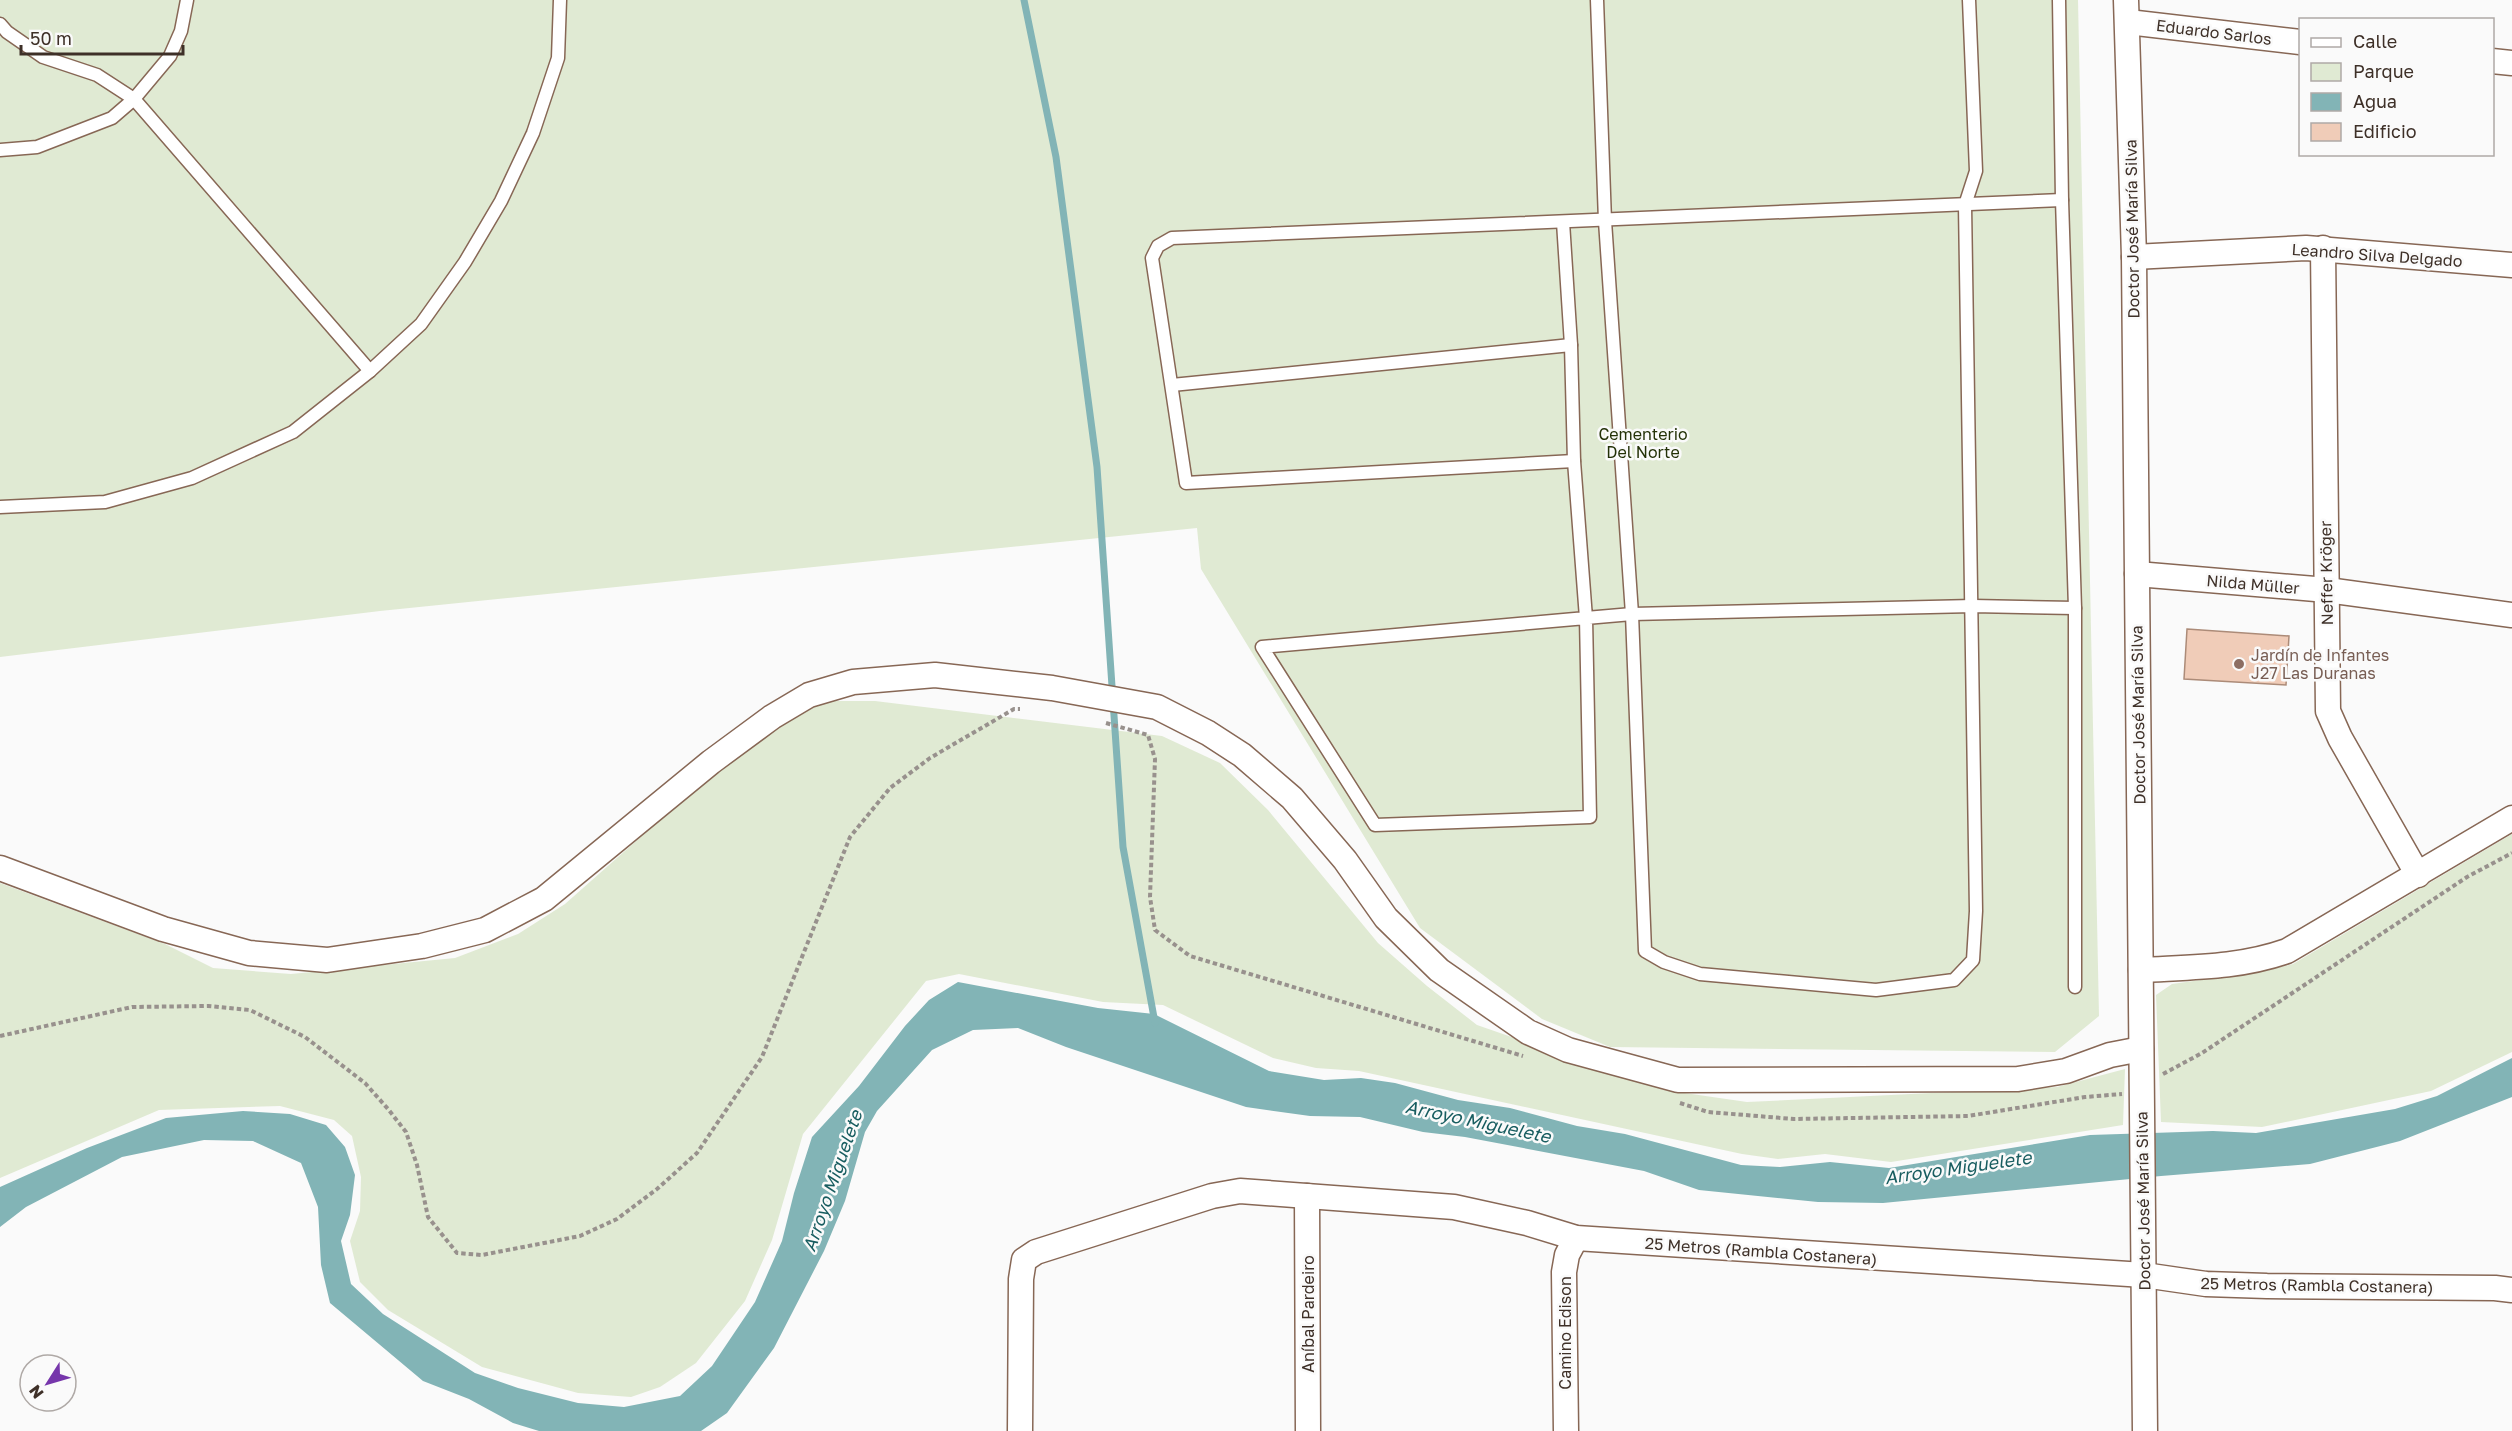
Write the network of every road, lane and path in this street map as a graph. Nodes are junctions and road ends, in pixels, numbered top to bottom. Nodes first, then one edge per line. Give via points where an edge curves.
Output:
1 (187, 0) edge
2 (560, 0) edge
3 (1597, 0) edge
4 (1970, 0) edge
5 (2059, 0) edge
6 (2127, 11) edge
7 (0, 24) edge
8 (2299, 42) edge
9 (2494, 61) edge
10 (2512, 63) edge
11 (134, 99) junction
12 (0, 150) edge
13 (2062, 200) junction
14 (1965, 206) junction
15 (1605, 221) junction
16 (1563, 222) junction
17 (2323, 248) junction
18 (2134, 257) junction
19 (2512, 265) edge
20 (1571, 345) junction
21 (370, 371) junction
22 (1172, 385) junction
23 (1574, 461) junction
24 (0, 507) edge
25 (2137, 574) junction
26 (2327, 590) junction
27 (1973, 606) junction
28 (2075, 608) junction
29 (1632, 614) junction
30 (2512, 615) edge
31 (1586, 618) junction
32 (1026, 708) dead end
33 (1104, 722) dead end
34 (2512, 818) edge
35 (2512, 853) edge
36 (0, 868) edge
37 (2418, 875) junction
38 (2141, 970) junction
39 (2075, 987) dead end
40 (0, 1036) edge
41 (2141, 1049) junction
42 (1530, 1058) dead end
43 (2142, 1086) junction
44 (1675, 1102) dead end
45 (1307, 1196) junction
46 (1576, 1238) junction
47 (2144, 1275) junction
48 (2512, 1290) edge
49 (1020, 1431) edge
50 (1308, 1431) edge
51 (1566, 1431) edge
52 (2145, 1431) edge

1 - 11 lane via 181,31 170,56
2 - 21 lane via 558,58 533,134 501,201 465,262 421,324
3 - 15 lane
4 - 14 lane via 1976,171
5 - 13 lane
6 - 8 street, Eduardo Sarlos
6 - 18 street, Doctor José María Silva
7 - 11 lane via 43,57 97,75
9 - 10 street
11 - 12 lane via 112,118 81,132 37,147
11 - 21 lane
13 - 14 lane
13 - 28 lane
14 - 15 lane
14 - 27 lane
15 - 16 lane
15 - 29 lane
16 - 20 lane
16 - 22 lane via 1172,238 1158,246 1152,258
17 - 18 street, Leandro Silva Delgado
17 - 19 street, Leandro Silva Delgado
17 - 26 street, Neffer Kröger
18 - 25 street, Doctor José María Silva
20 - 22 lane
20 - 23 lane
21 - 24 lane via 293,432 192,478 105,502
22 - 23 lane via 1186,483
23 - 31 lane
25 - 26 street, Nilda Müller
25 - 38 street, Doctor José María Silva
26 - 30 street, Nilda Müller
26 - 37 street, Neffer Kröger via 2328,711
27 - 28 lane
27 - 29 lane
27 - 29 lane via 1973,960 1954,980 1876,990 1700,974 1645,951
28 - 39 lane
29 - 31 lane
31 - 31 lane via 1297,644 1262,647 1375,825 1590,817
32 - 40 path via 1014,710 930,758 890,788 850,837 762,1057 697,1153 657,1190 617,1219 580,1236 482,1255 457,1253 428,1217 406,1132 388,1109 365,1083 305,1037 250,1010 132,1007
33 - 42 path via 1148,735 1155,759 1150,897 1155,930 1190,956
34 - 37 street
35 - 43 path via 2467,877 2202,1053
36 - 41 street via 163,929 249,953 327,960 422,946 485,930 544,899 711,762 809,695 853,682 935,675 1052,688 1157,706 1209,733 1242,755 1292,798 1386,918 1438,970 1528,1032 1568,1050 1678,1080 2018,1079 2067,1071 2110,1055
37 - 38 street via 2287,951 2259,961
38 - 41 street, Doctor José María Silva
41 - 43 street, Doctor José María Silva
43 - 44 path via 2127,1094 1968,1116 1794,1119 1708,1112
43 - 47 street, Doctor José María Silva
45 - 46 street, 25 Metros (Rambla Costanera) via 1454,1207
45 - 49 street, 25 Metros (Rambla Costanera) via 1240,1191 1212,1196 1036,1252 1024,1260
45 - 50 street, Aníbal Pardeiro
46 - 47 street, 25 Metros (Rambla Costanera)
46 - 51 street, Camino Edison via 1564,1272
47 - 48 street, 25 Metros (Rambla Costanera) via 2226,1285
47 - 52 street, Doctor José María Silva

